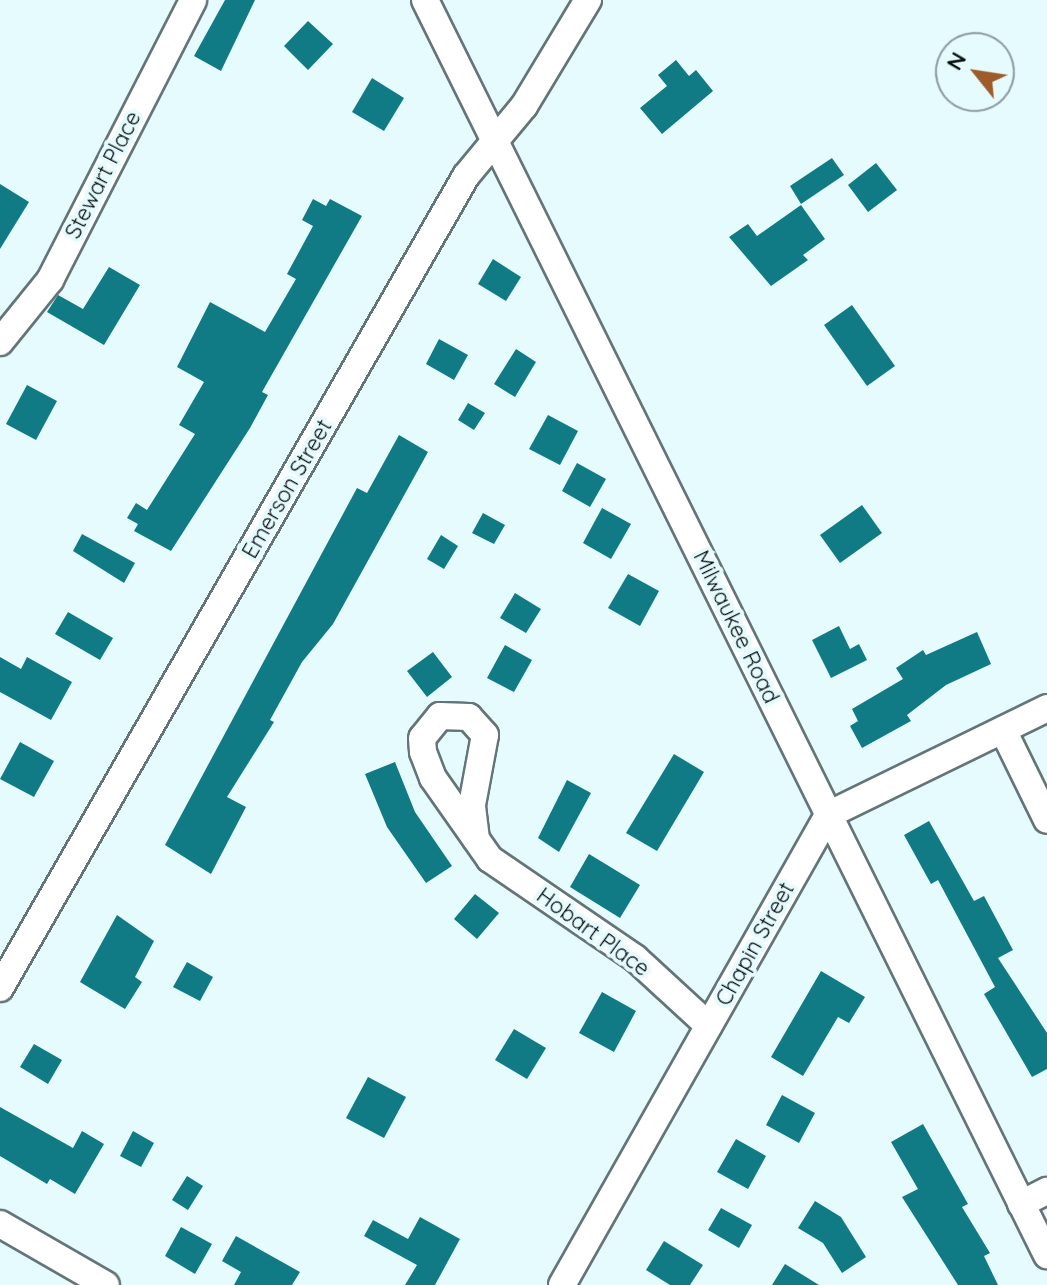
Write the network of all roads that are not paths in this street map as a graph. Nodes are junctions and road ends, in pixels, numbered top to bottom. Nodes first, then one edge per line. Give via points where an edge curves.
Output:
1 (193, 0) edge
2 (425, 0) edge
3 (588, 0) edge
4 (496, 143) junction
5 (0, 342) edge
6 (1047, 708) edge
7 (1003, 730) junction
8 (828, 815) junction
9 (1047, 820) edge
10 (476, 839) dead end
11 (0, 988) edge
12 (709, 1026) junction
13 (1047, 1191) edge
14 (1021, 1204) junction
15 (0, 1224) edge
16 (1047, 1255) edge
17 (106, 1285) edge
18 (562, 1285) edge

1 - 5 street, Stewart Place via 50,280
2 - 4 street, Milwaukee Road
3 - 4 street, Emerson Street
4 - 8 street, Milwaukee Road
4 - 11 street, Emerson Street via 466,176
6 - 7 street
7 - 8 street
7 - 9 street
8 - 12 street, Chapin Street
8 - 14 street, Milwaukee Road
10 - 12 street, Hobart Place via 490,859 635,958
12 - 18 street, Chapin Street
13 - 14 street
14 - 16 street, Milwaukee Road
15 - 17 street

